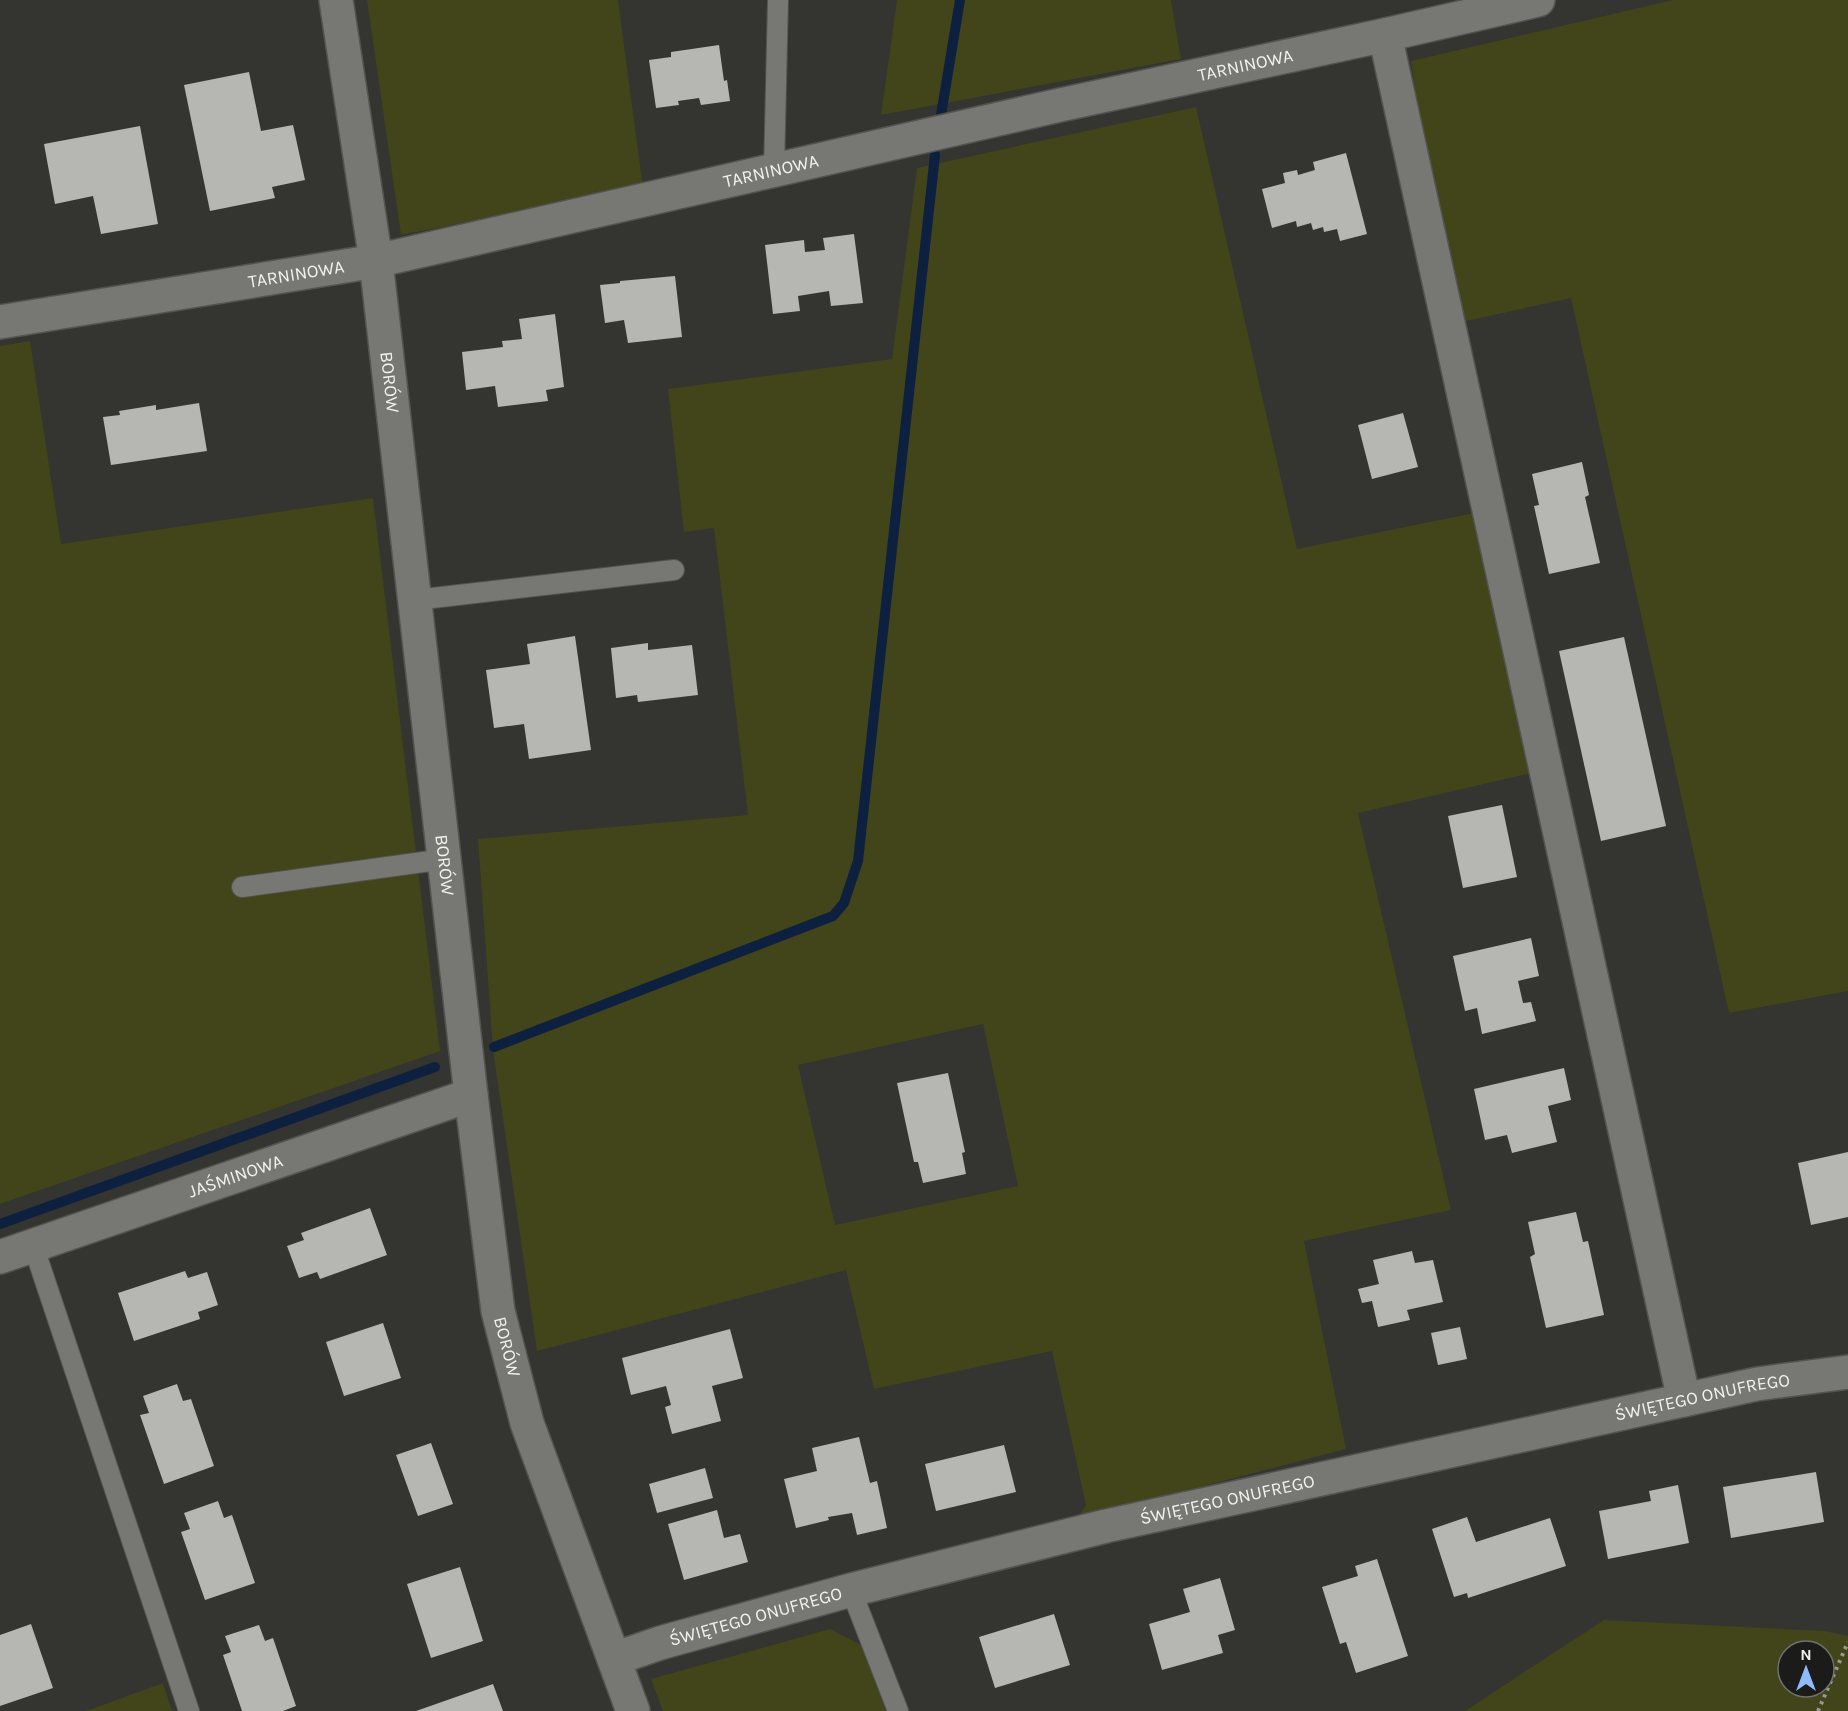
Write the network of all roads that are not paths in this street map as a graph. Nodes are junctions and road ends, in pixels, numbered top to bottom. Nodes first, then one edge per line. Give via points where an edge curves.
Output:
1 (336, 0) edge
2 (778, 0) edge
3 (1538, 0) edge
4 (1386, 35) junction
5 (774, 170) junction
6 (376, 261) junction
7 (0, 322) edge
8 (674, 570) dead end
9 (415, 600) junction
10 (445, 859) junction
11 (242, 887) dead end
12 (471, 1095) junction
13 (33, 1245) junction
14 (0, 1257) edge
15 (1848, 1372) edge
16 (1683, 1400) junction
17 (851, 1590) junction
18 (614, 1659) junction
19 (189, 1711) edge
20 (633, 1711) edge
21 (898, 1711) edge

1 - 6 street, BORÓW
2 - 5 lane
3 - 4 street, TARNINOWA
4 - 5 street, TARNINOWA
4 - 16 street
5 - 6 street, TARNINOWA
6 - 7 street, TARNINOWA
6 - 9 street, BORÓW
8 - 9 lane
9 - 10 street, BORÓW
10 - 11 lane
10 - 12 street, BORÓW
12 - 13 street, JAŚMINOWA
12 - 18 street, BORÓW via 498,1311 527,1423
13 - 14 street, JAŚMINOWA
13 - 19 lane
15 - 16 street, ŚWIĘTEGO ONUFREGO via 1757,1384
16 - 17 street, ŚWIĘTEGO ONUFREGO via 1106,1526
17 - 18 street, ŚWIĘTEGO ONUFREGO
17 - 21 lane
18 - 20 street, BORÓW

